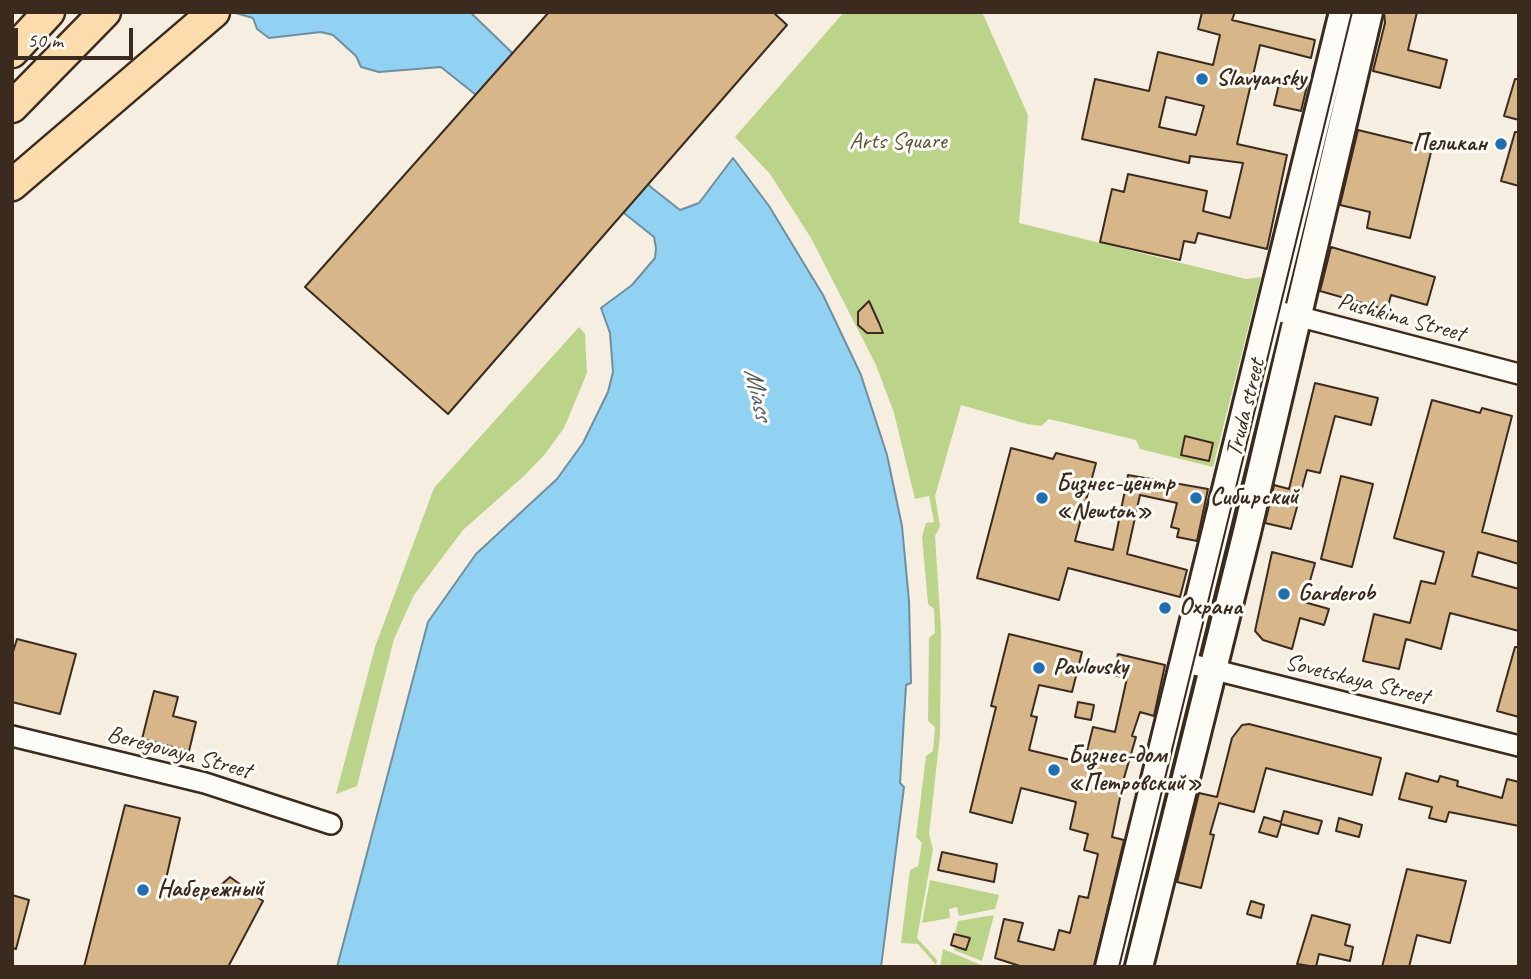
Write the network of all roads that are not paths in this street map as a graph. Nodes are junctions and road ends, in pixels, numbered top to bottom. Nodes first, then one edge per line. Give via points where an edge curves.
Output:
1 (49, 12) edge
2 (105, 12) edge
3 (214, 12) edge
4 (1343, 12) edge
5 (1369, 12) edge
6 (12, 52) edge
7 (12, 107) edge
8 (12, 185) edge
9 (1270, 309) junction
10 (1297, 316) junction
11 (1519, 374) edge
12 (1183, 662) junction
13 (1210, 670) junction
14 (12, 736) edge
15 (1519, 746) edge
16 (331, 824) dead end
17 (1109, 967) edge
18 (1139, 967) edge

1 - 6 main road
2 - 7 main road
3 - 8 main road
4 - 9 main road, Truda street
5 - 10 main road, Truda street
9 - 10 street, Pushkina Street
9 - 12 main road, Truda street
10 - 11 street, Pushkina Street
10 - 13 main road, Truda street
12 - 13 street, Sovetskaya Street
12 - 17 main road, Truda street
13 - 15 street, Sovetskaya Street
13 - 18 main road, Truda street
14 - 16 street, Beregovaya Street via 205,783

